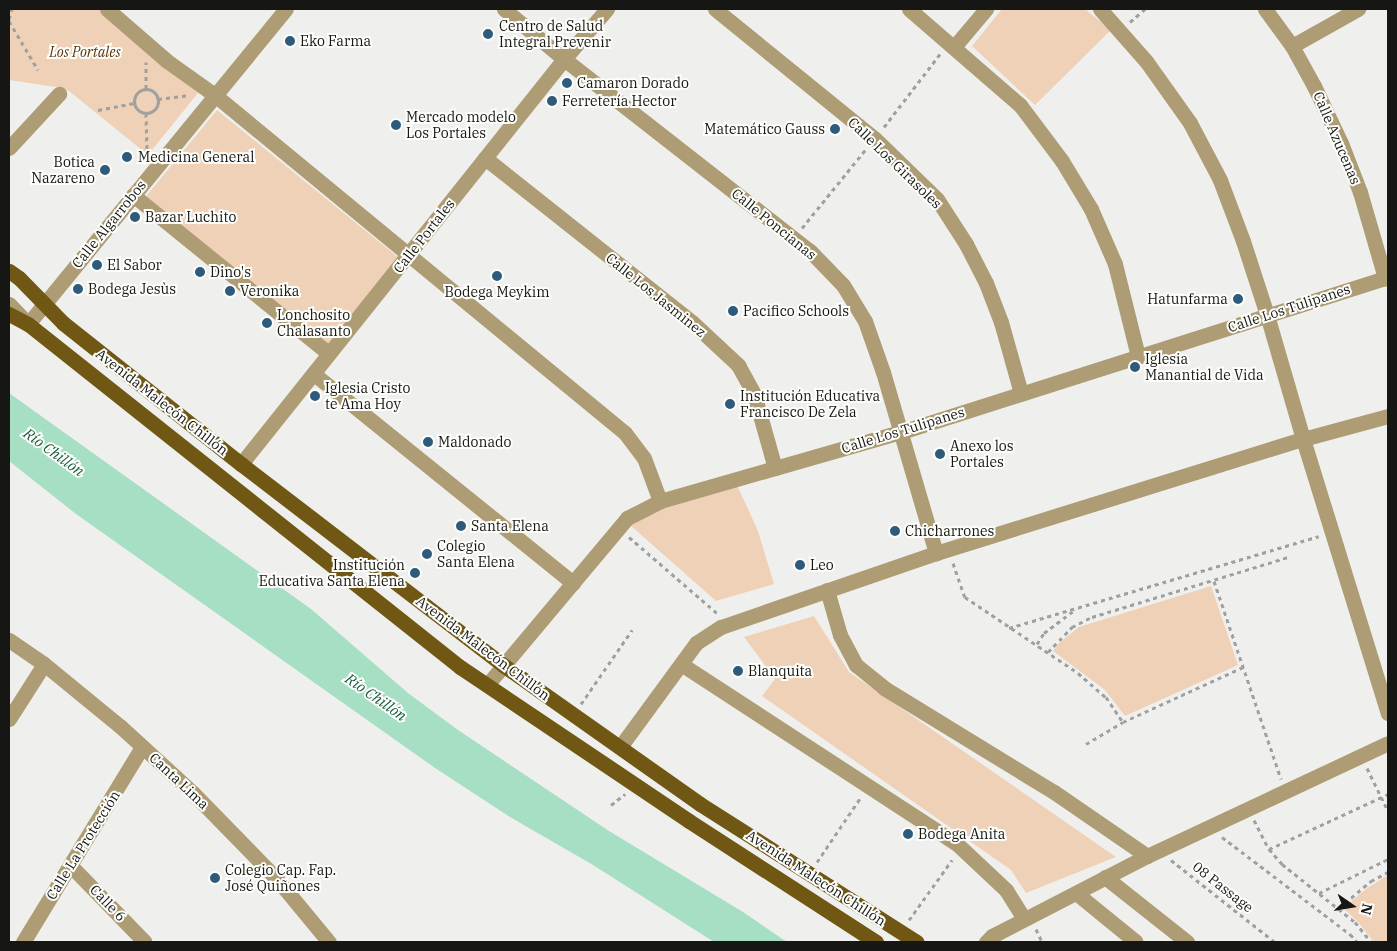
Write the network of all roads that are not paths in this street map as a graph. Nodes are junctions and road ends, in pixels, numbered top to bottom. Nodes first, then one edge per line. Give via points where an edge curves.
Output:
1 (108, 9) edge
2 (286, 9) edge
3 (504, 9) edge
4 (607, 9) edge
5 (715, 9) edge
6 (909, 9) edge
7 (986, 9) edge
8 (1100, 9) edge
9 (1265, 9) edge
10 (1358, 9) edge
11 (952, 44) junction
12 (1292, 46) junction
13 (564, 59) junction
14 (59, 94) dead end
15 (216, 96) junction
16 (9, 148) edge
17 (485, 158) junction
18 (133, 195) junction
19 (409, 255) junction
20 (9, 261) edge
21 (14, 274) edge
22 (1387, 278) edge
23 (9, 304) edge
24 (44, 305) junction
25 (9, 314) edge
26 (1267, 315) junction
27 (28, 324) junction
28 (329, 354) junction
29 (1138, 356) junction
30 (314, 374) junction
31 (1021, 393) junction
32 (1388, 416) edge
33 (901, 432) junction
34 (1303, 440) junction
35 (241, 464) junction
36 (775, 468) junction
37 (660, 501) junction
38 (943, 550) junction
39 (573, 583) junction
40 (827, 590) junction
41 (9, 640) edge
42 (44, 664) junction
43 (681, 664) junction
44 (503, 665) junction
45 (487, 685) junction
46 (1388, 714) edge
47 (9, 719) edge
48 (1388, 743) edge
49 (142, 747) junction
50 (620, 747) junction
51 (1153, 853) junction
52 (70, 865) junction
53 (1105, 877) junction
54 (1076, 893) junction
55 (1024, 919) junction
56 (23, 942) edge
57 (145, 942) edge
58 (330, 942) edge
59 (876, 942) edge
60 (917, 942) edge
61 (986, 942) edge
62 (1136, 942) edge
63 (1187, 942) edge

1 - 15 street via 167,61
2 - 15 street, Calle Algarrobos
3 - 13 street, Calle Poncianas
4 - 13 street, Calle Portales
5 - 31 street, Calle Los Girasoles via 874,139 937,199 986,283
6 - 11 street
7 - 11 street
8 - 26 street via 1146,61 1190,123 1220,180
9 - 12 street, Calle Azucenas
10 - 12 street
11 - 29 street via 1020,105 1062,161 1091,209 1115,264
12 - 22 street, Calle Azucenas via 1314,86 1360,192
13 - 17 street, Calle Portales
13 - 33 street, Calle Poncianas via 794,238 843,285 865,321
14 - 16 street
15 - 18 street, Calle Algarrobos
15 - 19 street
17 - 19 street, Calle Portales
17 - 36 street, Calle Los Jasminez via 693,323 738,365 754,394
18 - 24 street, Calle Algarrobos
18 - 28 street
19 - 28 street, Calle Portales
19 - 37 street via 625,432 644,458
20 - 21 street, Avenida Malecón Chillón
21 - 24 main road, Avenida Malecón Chillón
22 - 26 street, Calle Los Tulipanes
23 - 27 street, Avenida Malecón Chillón
24 - 27 street, Calle Algarrobos
24 - 35 main road, Avenida Malecón Chillón
25 - 27 main road
26 - 29 street, Calle Los Tulipanes
26 - 34 street
27 - 45 main road, Avenida Malecón Chillón via 460,667
28 - 30 street, Calle Portales
29 - 31 street, Calle Los Tulipanes
30 - 35 street, Calle Portales
30 - 39 street
31 - 33 street, Calle Los Tulipanes
32 - 34 street
33 - 36 street, Calle Los Tulipanes
33 - 38 street, Calle Poncianas
34 - 38 street
34 - 46 street
35 - 44 main road, Avenida Malecón Chillón
36 - 37 street, Calle Los Tulipanes
37 - 39 street, Calle Los Tulipanes via 627,518
38 - 40 street
39 - 44 street, Calle Los Tulipanes
40 - 43 street via 721,627 696,644
40 - 51 street via 840,635 856,666 884,688
41 - 42 street, Canta Lima
42 - 47 street
42 - 49 street, Canta Lima
43 - 50 street
43 - 55 street via 962,848 1006,890
44 - 45 street, Calle Los Tulipanes
44 - 50 main road, Avenida Malecón Chillón
45 - 59 main road, Avenida Malecón Chillón
48 - 51 street
49 - 52 street, Calle La Protección
49 - 58 street, Canta Lima via 276,878
50 - 60 main road, Avenida Malecón Chillón via 700,804
51 - 53 street
52 - 56 street, Calle La Protección
52 - 57 street, Calle 6
53 - 54 street
53 - 63 street
54 - 55 street
54 - 62 street
55 - 61 street

